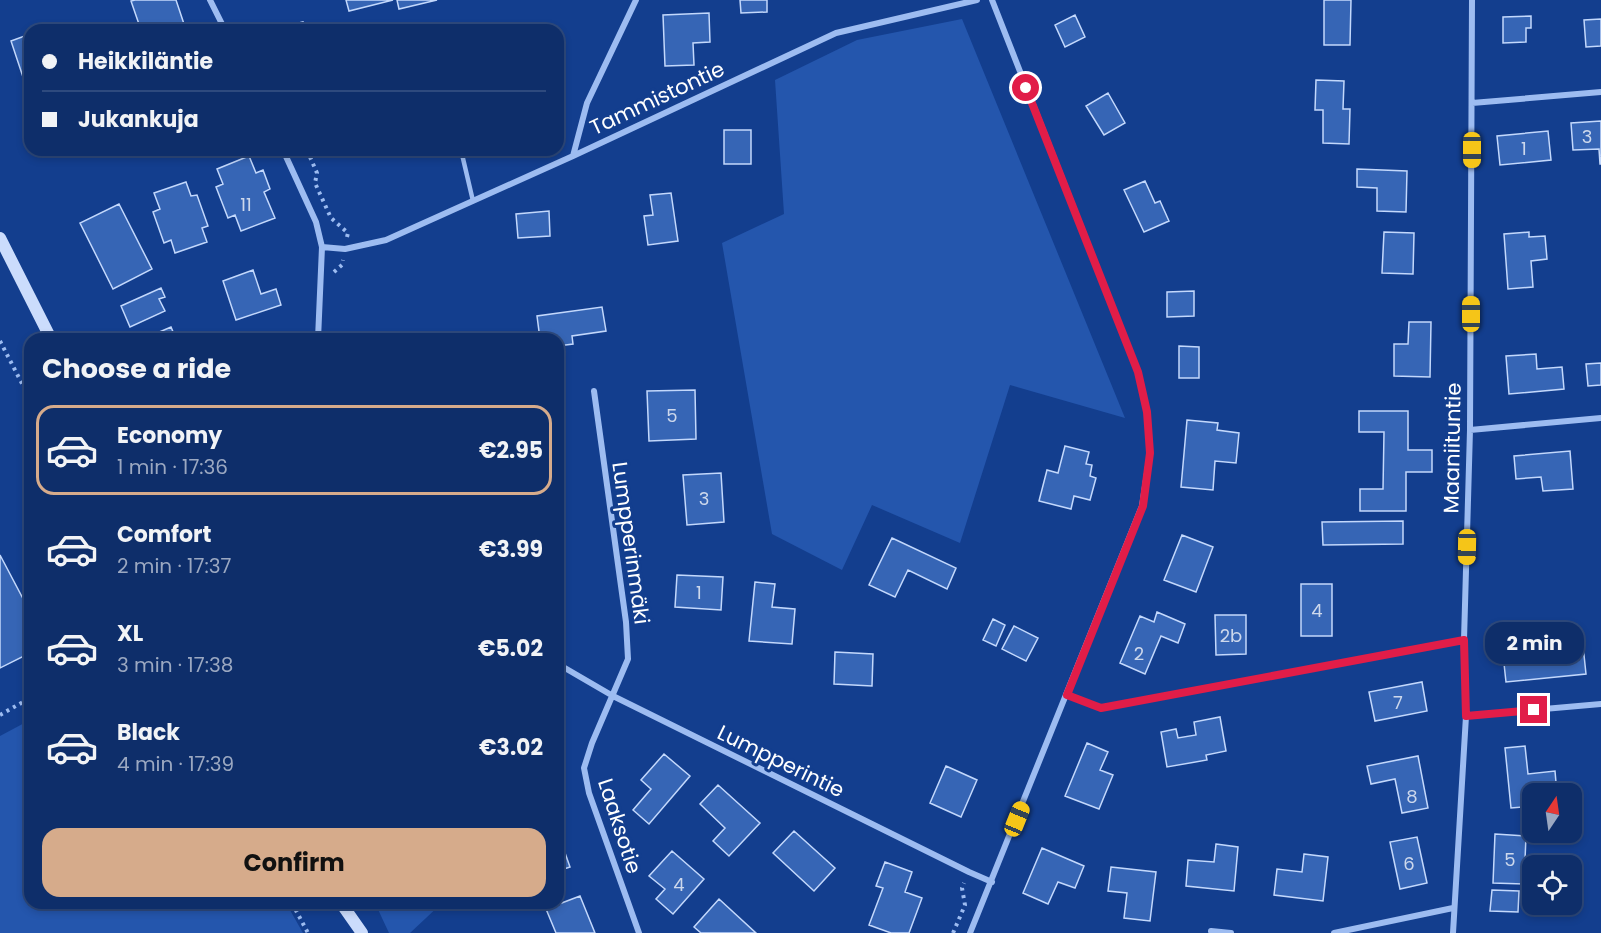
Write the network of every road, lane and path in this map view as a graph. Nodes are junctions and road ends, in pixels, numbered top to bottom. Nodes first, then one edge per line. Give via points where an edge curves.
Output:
1 (210, 0) edge
2 (636, 0) edge
3 (977, 0) edge
4 (992, 0) edge
5 (1472, 0) edge
6 (222, 24) edge
7 (1601, 92) edge
8 (1472, 103) junction
9 (286, 156) edge
10 (462, 156) edge
11 (573, 156) junction
12 (473, 201) junction
13 (0, 238) edge
14 (322, 247) junction
15 (48, 333) edge
16 (318, 333) edge
17 (0, 341) edge
18 (24, 387) edge
19 (594, 391) dead end
20 (1601, 418) edge
21 (1470, 430) junction
22 (1464, 640) junction
23 (564, 667) edge
24 (1067, 695) junction
25 (613, 696) junction
26 (24, 701) edge
27 (1601, 704) edge
28 (0, 715) edge
29 (1466, 716) junction
30 (969, 872) junction
31 (992, 882) junction
32 (1453, 908) junction
33 (295, 909) edge
34 (344, 909) edge
35 (345, 909) edge
36 (1211, 931) dead end
37 (308, 933) edge
38 (356, 933) edge
39 (362, 933) edge
40 (639, 933) edge
41 (953, 933) edge
42 (970, 933) edge
43 (1231, 933) edge
44 (1334, 933) edge
45 (1453, 933) edge

1 - 6 street
2 - 11 street via 587,103
3 - 11 street, Tammistontie via 836,33
4 - 24 street via 1138,372 1147,412 1150,453 1143,506
5 - 8 street, Maaniituntie
7 - 8 street
8 - 21 street, Maaniituntie
9 - 14 street via 316,222
10 - 12 lane
11 - 12 street, Tammistontie
12 - 14 street, Tammistontie via 386,240 345,249
13 - 15 main road
14 - 16 street
17 - 18 path
19 - 25 street, Lumpperinmäki via 627,631 628,660
20 - 21 street
21 - 22 street, Maaniituntie
22 - 24 street via 1101,708
22 - 29 street, Maaniituntie
23 - 25 street, Lumpperintie
24 - 31 street
25 - 30 street, Lumpperintie
25 - 40 street, Laaksotie via 584,768 589,793
26 - 28 path
27 - 29 street
29 - 32 street, Maaniituntie
30 - 31 street, Lumpperintie
30 - 41 path via 962,888 965,905
31 - 42 street
32 - 44 street
32 - 45 street, Maaniituntie
33 - 37 path
34 - 38 main road
35 - 39 main road
36 - 43 street

